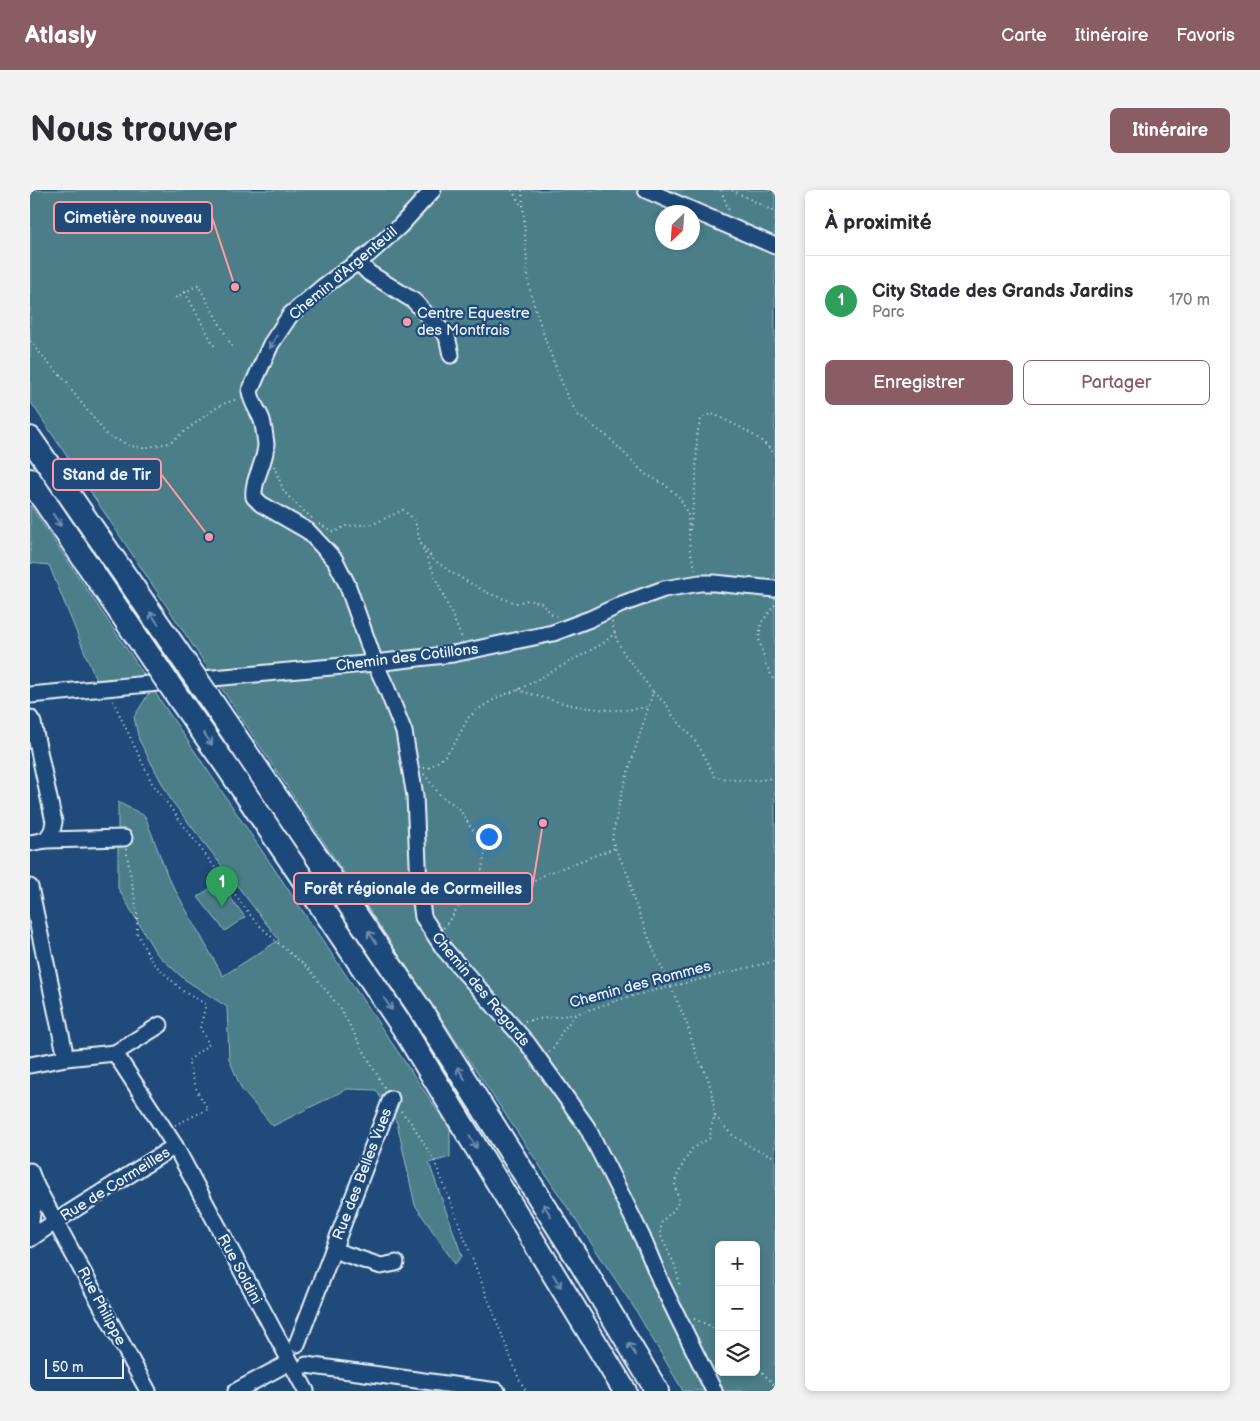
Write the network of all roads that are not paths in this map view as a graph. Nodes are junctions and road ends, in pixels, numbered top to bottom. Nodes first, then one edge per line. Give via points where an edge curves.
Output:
1 (432, 190) edge
2 (646, 190) edge
3 (775, 246) edge
4 (358, 262) junction
5 (451, 355) dead end
6 (250, 394) joint
7 (30, 438) edge
8 (30, 480) edge
9 (775, 589) edge
10 (375, 663) junction
11 (30, 695) edge
12 (30, 718) edge
13 (124, 838) road end
14 (46, 840) junction
15 (30, 843) edge
16 (30, 886) edge
17 (160, 1025) dead end
18 (114, 1053) junction
19 (66, 1058) junction
20 (30, 1065) edge
21 (391, 1099) road end
22 (175, 1146) junction
23 (30, 1171) edge
24 (36, 1186) junction
25 (56, 1222) junction
26 (30, 1228) edge
27 (30, 1239) edge
28 (333, 1250) junction
29 (396, 1263) dead end
30 (297, 1344) junction
31 (281, 1346) junction
32 (298, 1367) junction
33 (148, 1391) edge
34 (236, 1391) edge
35 (306, 1391) edge
36 (497, 1391) edge
37 (625, 1391) edge
38 (657, 1391) edge
39 (714, 1391) edge

1 - 4 street, Chemin d'Argenteuil via 400,226
2 - 3 street
4 - 5 street via 369,274 414,301 447,336
4 -> 6 street, Chemin d'Argenteuil via 291,314 271,344
6 - 10 street, Chemin des Regards via 262,419 266,446 254,497 308,532 335,560
38 -> 7 highway, bridge via 422,1012
8 -> 37 highway, bridge via 402,1026
9 - 10 street, Chemin des Cotillons via 714,583 664,589 553,633 460,652
10 - 11 street, Chemin des Cotillons
10 - 39 street, Chemin des Regards via 404,732 415,796 423,918 444,949 528,1044 587,1127
12 - 14 street via 54,822
13 - 14 street
14 - 15 street
16 - 19 street
17 - 18 street
18 - 19 street
18 - 22 street, Rue Soldini
19 - 20 street
21 - 28 street, Rue des Belles Vues
22 - 25 street, Rue de Cormeilles
22 - 31 street, Rue Soldini
23 - 24 street, Rue Philippe
24 - 25 street, Rue Philippe
24 - 26 street
25 - 27 street, Rue de Cormeilles
25 - 33 street, Rue Philippe
28 - 29 street, Rue des Belles Vues via 381,1266
28 - 30 street, Rue des Belles Vues
30 - 31 street
30 - 32 street via 307,1356
31 - 32 street, Rue Soldini
32 - 34 street
32 - 35 street, Rue Soldini
32 - 36 street

